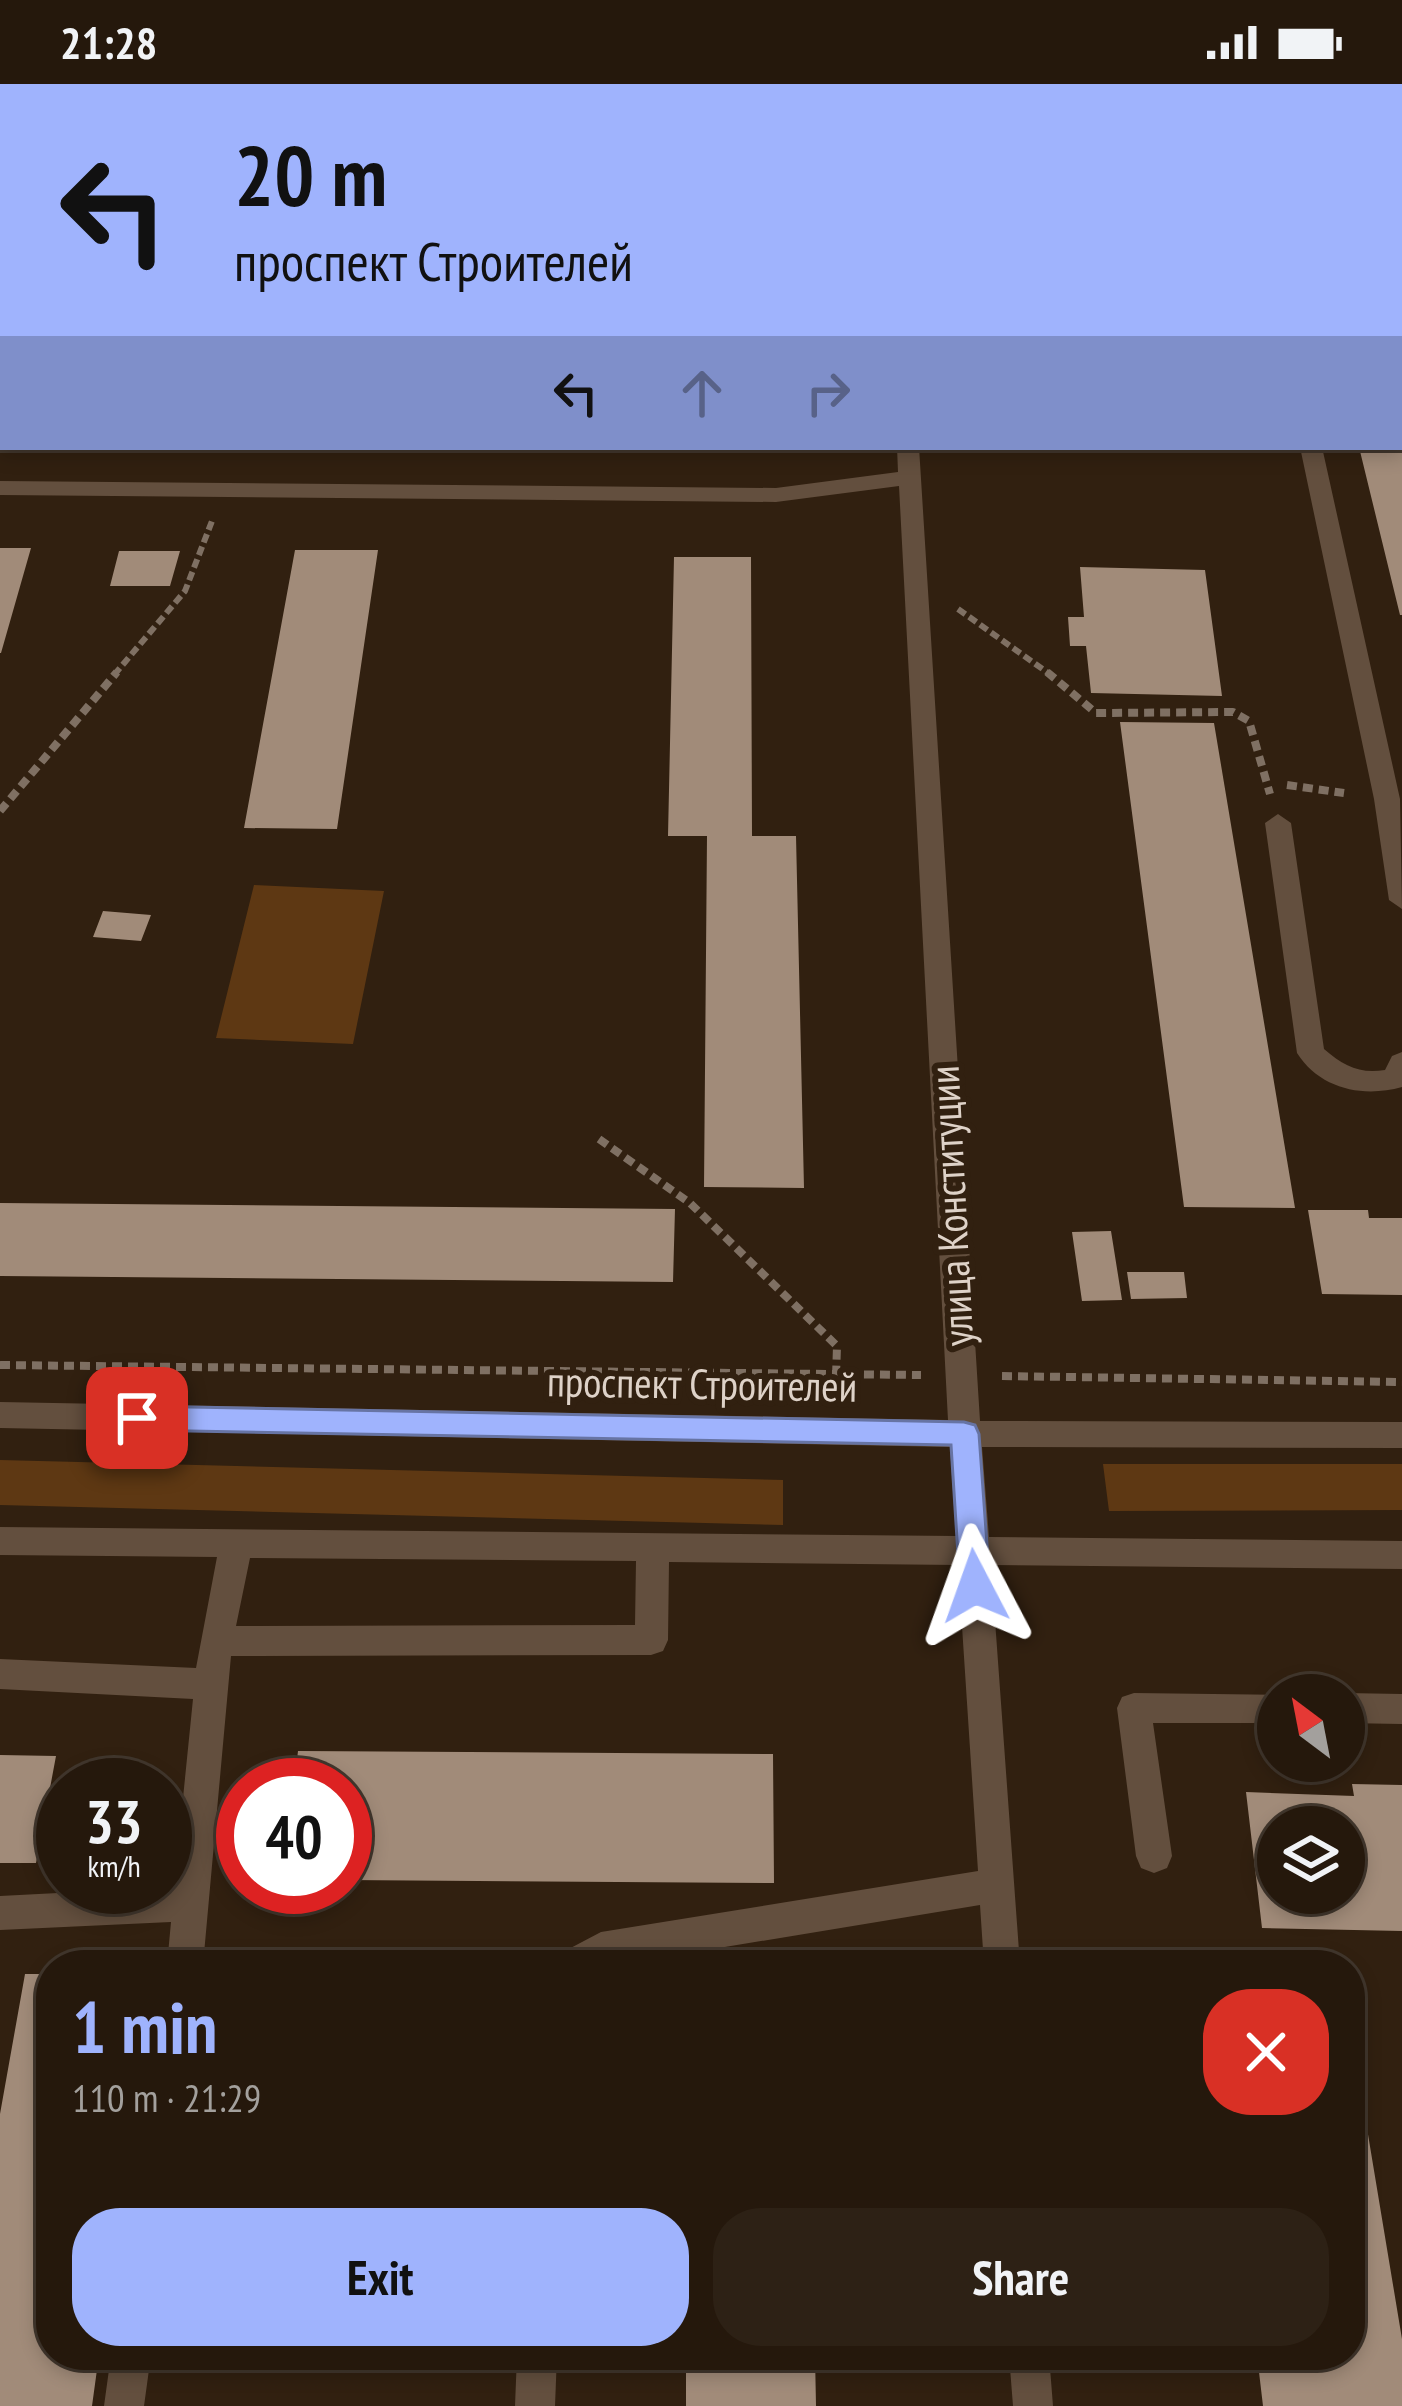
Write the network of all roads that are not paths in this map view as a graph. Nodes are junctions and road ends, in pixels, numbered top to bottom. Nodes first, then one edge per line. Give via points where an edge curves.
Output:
1 (908, 450) edge
2 (1312, 450) edge
3 (908, 478) junction
4 (0, 488) edge
5 (1394, 799) edge
6 (1277, 823) road end
7 (1402, 900) edge
8 (1402, 1063) edge
9 (0, 1415) edge
10 (964, 1434) junction
11 (1402, 1435) edge
12 (0, 1540) edge
13 (236, 1544) junction
14 (653, 1550) junction
15 (973, 1554) junction
16 (1402, 1556) edge
17 (216, 1641) junction
18 (0, 1674) edge
19 (209, 1684) junction
20 (1257, 1708) edge
21 (1365, 1708) edge
22 (1402, 1709) edge
23 (192, 1854) edge
24 (1154, 1856) dead end
25 (997, 1885) junction
26 (36, 1910) edge
27 (0, 1912) edge
28 (187, 1914) edge
29 (185, 1950) edge
30 (601, 1950) edge
31 (1001, 1950) edge
32 (129, 2370) edge
33 (536, 2370) edge
34 (1030, 2370) edge
35 (124, 2406) edge
36 (535, 2406) edge
37 (1033, 2406) edge

1 - 3 street, улица Конституции
2 - 5 street
3 - 4 street via 776,495
3 - 10 street, улица Конституции
5 - 7 street
6 - 8 street via 1311,1053 1337,1078 1373,1086 1397,1078
9 - 10 street, проспект Строителей
10 - 11 street, проспект Строителей
10 - 15 street, улица Конституции
12 - 13 street
13 - 14 street
13 - 17 street
14 - 15 street
14 - 17 street via 651,1640
15 - 16 street
15 - 25 street, улица Конституции
17 - 19 street
18 - 19 street
19 - 23 street
20 - 24 street via 1133,1708
21 - 22 street
25 - 30 street
25 - 31 street, улица Конституции
26 - 27 street
28 - 29 street
32 - 35 street
33 - 36 street
34 - 37 street

